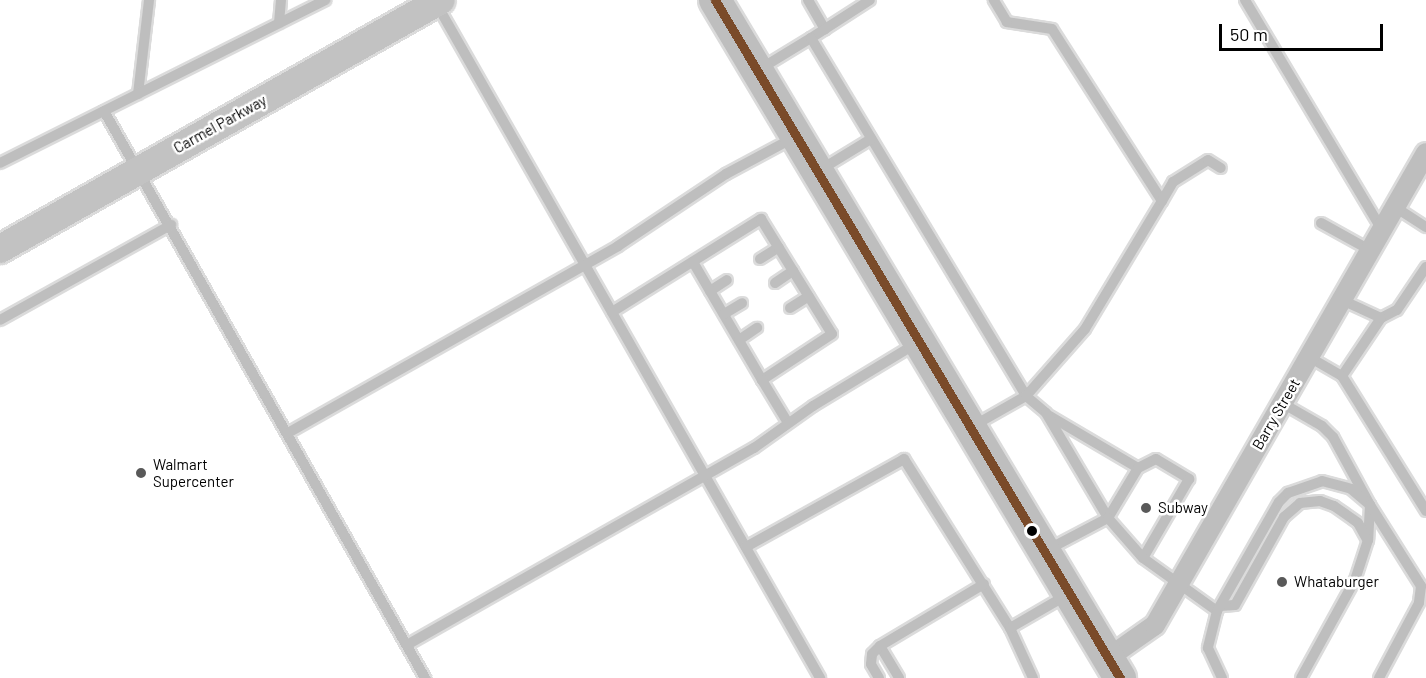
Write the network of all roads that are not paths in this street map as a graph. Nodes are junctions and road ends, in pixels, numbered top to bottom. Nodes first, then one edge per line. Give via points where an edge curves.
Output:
1 (149, 0) edge
2 (281, 0) edge
3 (326, 0) edge
4 (715, 0) edge
5 (808, 0) edge
6 (994, 0) edge
7 (1245, 0) edge
8 (437, 1) edge
9 (866, 1) edge
10 (279, 23) junction
11 (825, 29) junction
12 (811, 38) junction
13 (757, 70) junction
14 (138, 94) junction
15 (104, 111) junction
16 (797, 136) junction
17 (871, 139) junction
18 (1426, 153) edge
19 (0, 163) edge
20 (1221, 168) dead end
21 (140, 170) junction
22 (818, 172) junction
23 (1162, 201) junction
24 (1395, 207) junction
25 (1321, 223) dead end
26 (171, 225) junction
27 (1426, 227) edge
28 (1382, 230) junction
29 (778, 248) junction
30 (0, 249) edge
31 (1370, 250) junction
32 (760, 260) dead end
33 (693, 262) junction
34 (585, 265) junction
35 (1426, 267) edge
36 (793, 271) junction
37 (727, 280) dead end
38 (775, 283) dead end
39 (710, 291) junction
40 (809, 296) junction
41 (1342, 300) junction
42 (742, 303) dead end
43 (790, 308) dead end
44 (612, 312) junction
45 (724, 315) junction
46 (1382, 318) junction
47 (0, 320) edge
48 (757, 328) dead end
49 (739, 340) junction
50 (919, 342) junction
51 (1309, 357) junction
52 (1342, 376) junction
53 (762, 380) junction
54 (1026, 396) junction
55 (1282, 403) junction
56 (1046, 413) junction
57 (788, 423) junction
58 (971, 427) junction
59 (288, 433) junction
60 (1138, 468) junction
61 (705, 476) junction
62 (1370, 505) junction
63 (1426, 511) edge
64 (1108, 518) junction
65 (1368, 540) junction
66 (746, 547) junction
67 (1044, 551) junction
68 (1143, 558) junction
69 (984, 584) junction
70 (1178, 584) junction
71 (1069, 593) junction
72 (1219, 609) junction
73 (1010, 628) junction
74 (407, 645) junction
75 (880, 646) junction
76 (1114, 668) edge
77 (1032, 677) edge
78 (425, 678) edge
79 (820, 678) edge
80 (879, 678) edge
81 (899, 678) edge
82 (1222, 678) edge
83 (1301, 678) edge
84 (1379, 678) edge

1 - 14 lane
2 - 10 lane
3 - 10 lane
4 - 13 main road
5 - 11 lane
6 - 23 lane via 1007,22 1052,29
7 - 28 lane
8 - 21 street, Carmel Parkway
8 - 34 lane
9 - 11 lane
10 - 14 lane
11 - 12 lane
12 - 13 lane
12 - 17 lane
13 - 16 main road
14 - 15 lane
15 - 19 lane
15 - 21 lane
16 - 22 main road
16 - 34 lane via 726,174
17 - 22 lane
17 - 54 lane
18 - 24 street, Barry Street
20 - 23 lane via 1208,160 1173,182
21 - 26 lane
21 - 30 street, Carmel Parkway
22 - 50 main road
23 - 54 lane via 1085,329
24 - 27 lane
24 - 28 street, Barry Street
25 - 31 lane
26 - 47 lane
26 - 59 lane
28 - 31 street, Barry Street
29 - 32 lane
29 - 33 lane via 761,219
29 - 36 lane
31 - 41 street, Barry Street
33 - 39 lane
33 - 44 lane
34 - 44 lane
34 - 59 lane
35 - 46 lane via 1397,310
36 - 38 lane
36 - 40 lane
37 - 39 lane
39 - 45 lane
40 - 43 lane
40 - 53 lane via 832,334
41 - 46 lane
41 - 51 street, Barry Street
42 - 45 lane
44 - 61 lane
45 - 49 lane
46 - 52 lane
48 - 49 lane
49 - 53 lane
50 - 57 lane
50 - 58 main road
51 - 52 lane
51 - 55 street, Barry Street
52 - 63 lane
53 - 57 lane
54 - 56 lane
54 - 58 lane
55 - 62 lane via 1333,436
55 - 70 street, Barry Street
56 - 60 lane
56 - 64 lane
57 - 61 lane
58 - 67 main road
59 - 74 lane
60 - 64 lane
60 - 68 lane via 1156,459 1189,478
61 - 66 lane
61 - 74 lane
62 - 65 lane
62 - 72 lane via 1351,489 1335,483 1309,483 1288,493 1272,514
62 - 84 lane via 1421,586 1422,595
64 - 67 lane
64 - 68 lane
65 - 72 lane via 1358,523 1334,506 1320,501 1300,503 1284,517 1235,604
65 - 83 lane via 1356,578
66 - 69 lane via 904,459
66 - 79 lane
67 - 71 main road
68 - 70 lane
69 - 73 lane
69 - 75 lane
70 - 72 lane
70 - 76 street, Barry Street via 1155,625
71 - 73 lane
71 - 76 main road
72 - 82 lane via 1208,648
73 - 77 lane
74 - 78 lane
75 - 80 lane via 872,654 871,664
75 - 81 lane

